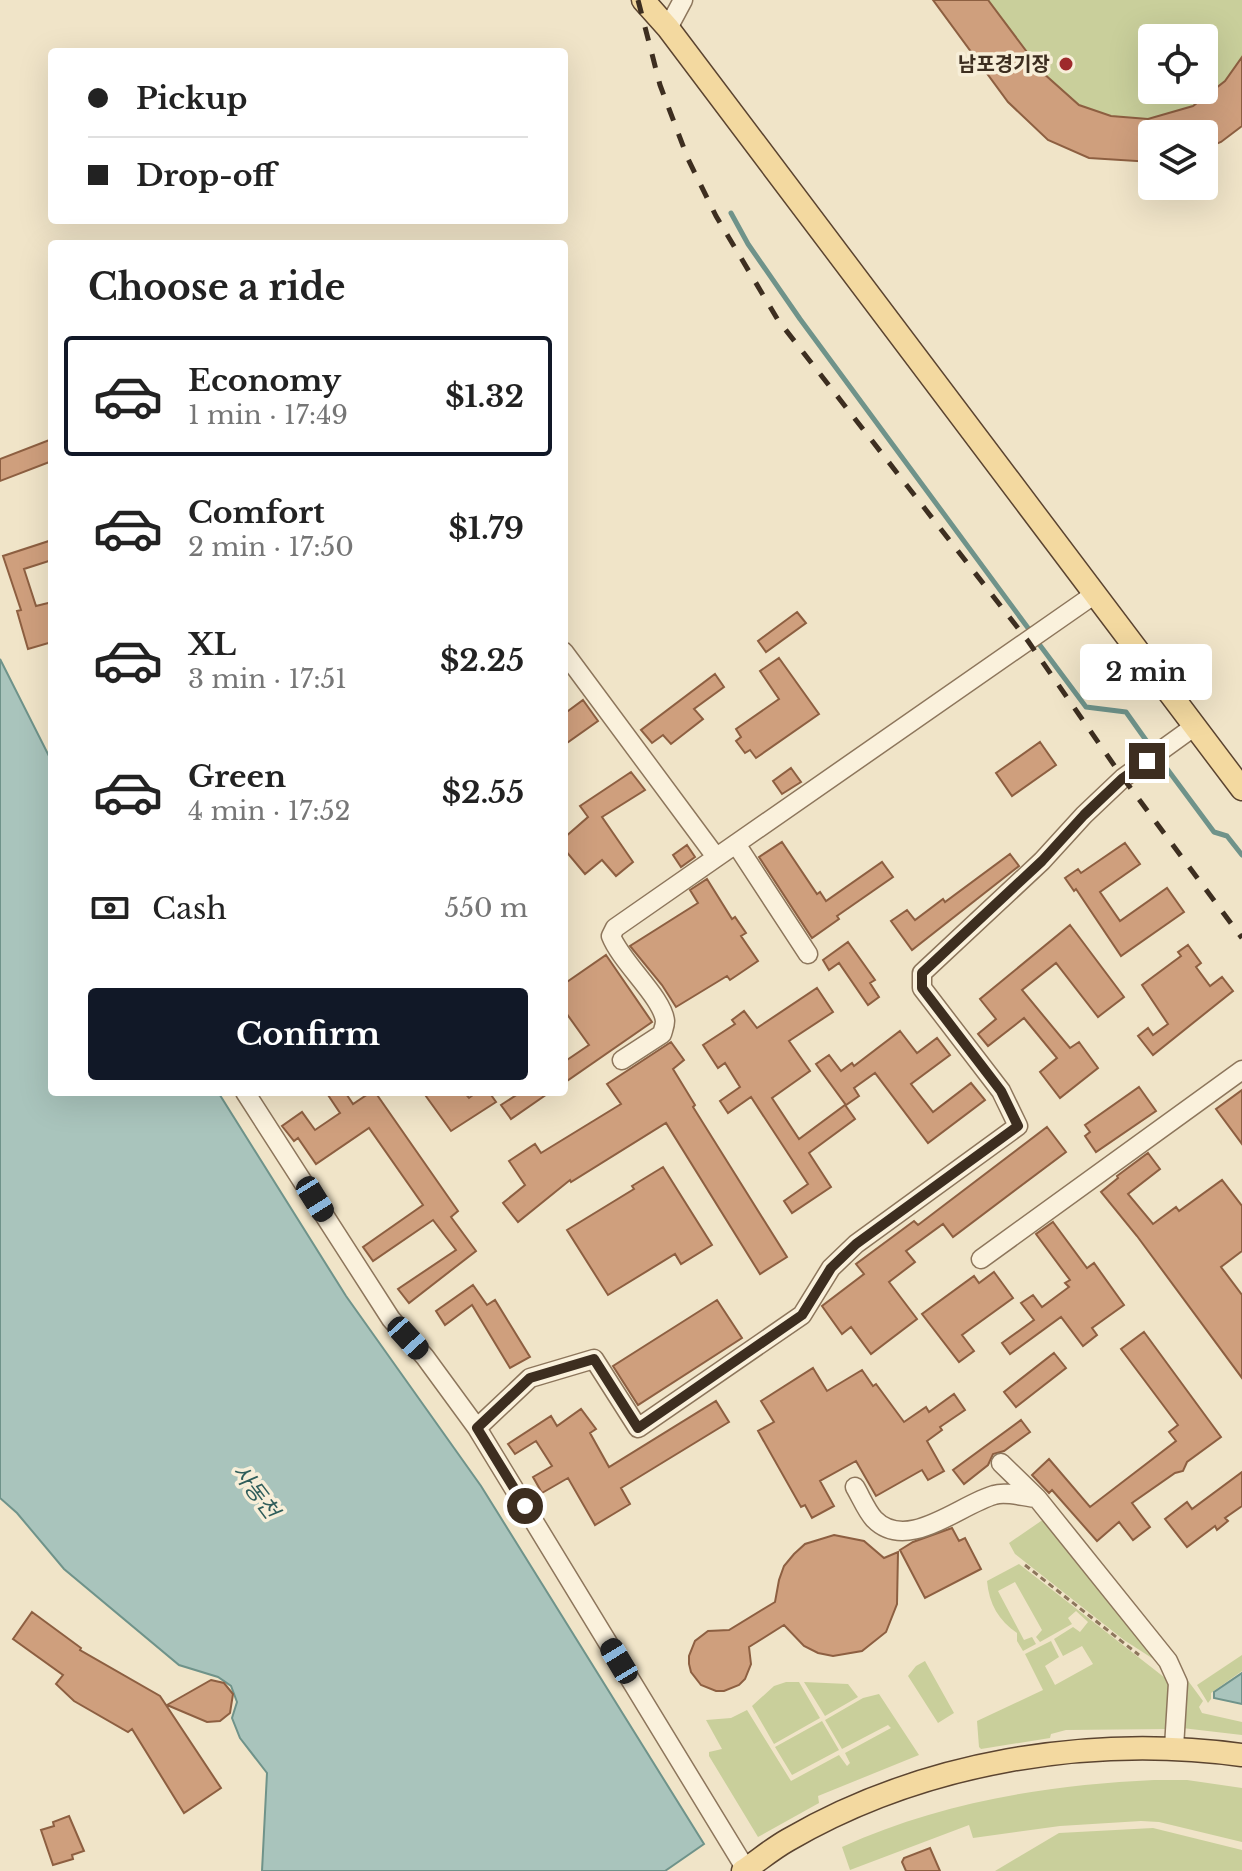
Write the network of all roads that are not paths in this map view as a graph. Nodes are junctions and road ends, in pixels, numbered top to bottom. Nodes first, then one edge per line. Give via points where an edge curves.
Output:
1 (643, 0) edge
2 (683, 0) edge
3 (668, 28) junction
4 (1095, 594) junction
5 (568, 657) edge
6 (1195, 726) junction
7 (1242, 789) edge
8 (736, 844) junction
9 (716, 857) junction
10 (808, 954) dead end
11 (622, 1060) dead end
12 (1242, 1070) edge
13 (248, 1096) edge
14 (981, 1259) dead end
15 (477, 1428) junction
16 (1001, 1463) dead end
17 (855, 1487) dead end
18 (1037, 1498) junction
19 (1174, 1747) junction
20 (1242, 1755) edge
21 (745, 1870) edge

1 - 3 main road
2 - 3 street
3 - 4 main road
4 - 6 main road
4 - 8 street
5 - 9 street
6 - 7 main road
6 - 15 street via 1123,778 922,973 922,988 1001,1091 1018,1126 856,1244 831,1268 802,1315 638,1428 594,1359 530,1378
8 - 9 street
8 - 10 street
9 - 11 street via 611,936 665,1021 662,1034
12 - 14 street
13 - 15 street via 391,1319
15 - 21 street
16 - 18 street
17 - 18 street via 872,1517 886,1529 903,1532 996,1494
18 - 19 street via 1168,1661 1178,1683
19 - 20 main road
19 - 21 main road via 1040,1756 906,1787 788,1840

